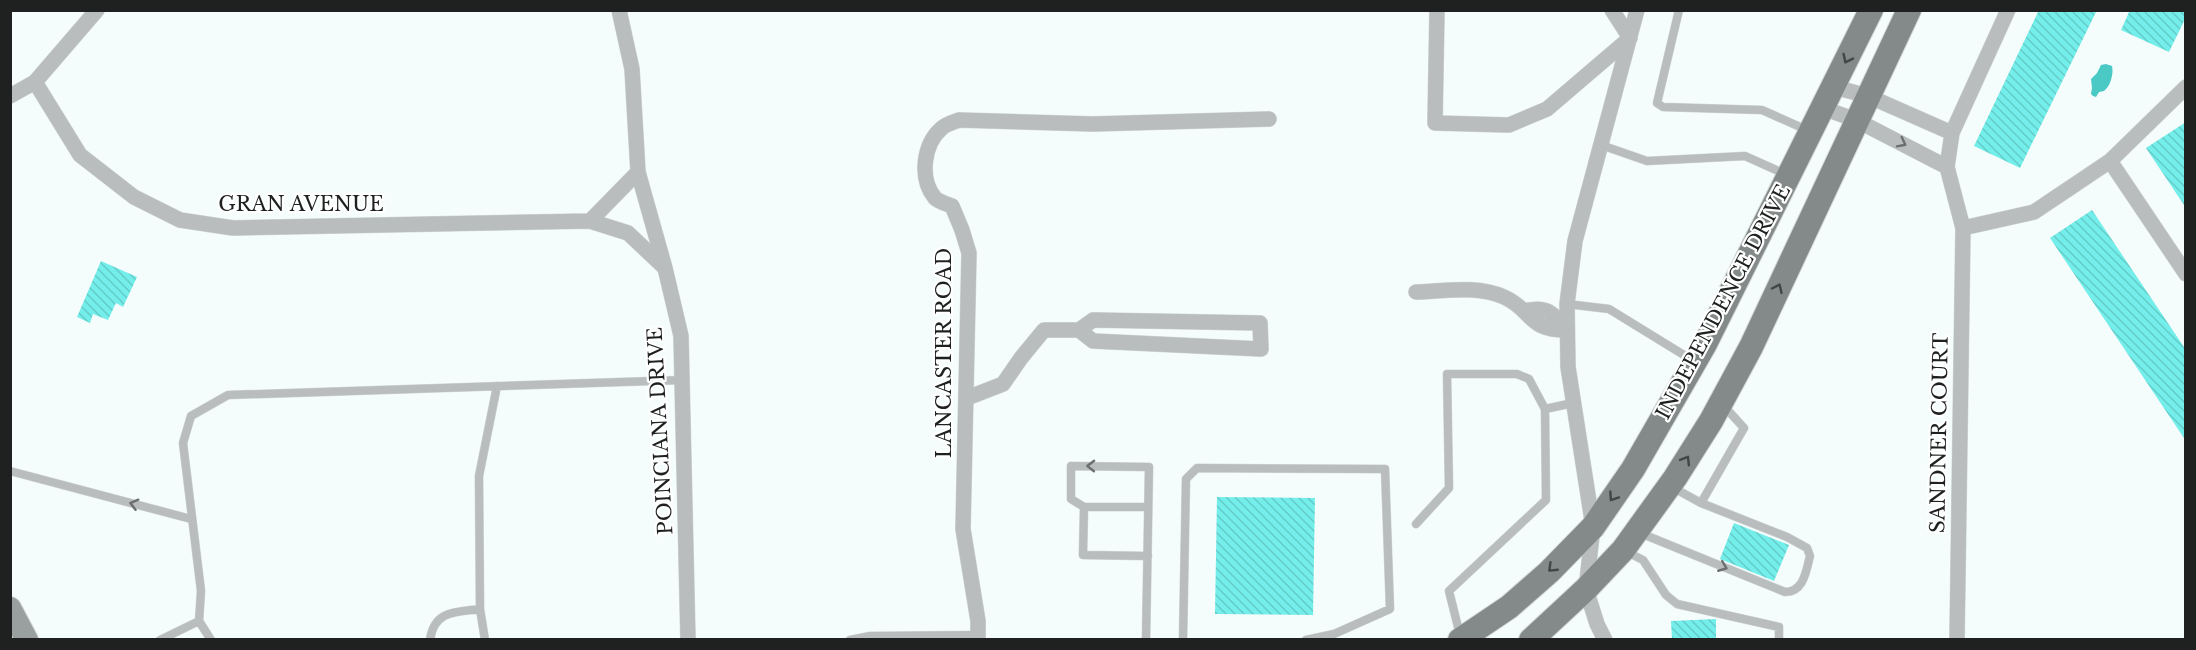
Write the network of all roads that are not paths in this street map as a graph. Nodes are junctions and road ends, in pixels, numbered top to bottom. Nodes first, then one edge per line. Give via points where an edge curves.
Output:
1 (97, 10) edge
2 (619, 10) edge
3 (1437, 10) edge
4 (1612, 10) edge
5 (1637, 10) edge
6 (1679, 10) edge
7 (1871, 10) edge
8 (1909, 10) edge
9 (2008, 10) edge
10 (1630, 38) junction
11 (34, 82) junction
12 (1834, 87) junction
13 (2186, 87) edge
14 (10, 96) edge
15 (1868, 96) junction
16 (1823, 108) junction
17 (1269, 119) dead end
18 (1856, 120) junction
19 (1811, 132) junction
20 (1952, 133) junction
21 (1601, 145) junction
22 (2109, 161) junction
23 (1947, 167) junction
24 (638, 172) junction
25 (1789, 176) junction
26 (590, 221) junction
27 (1963, 228) junction
28 (665, 268) junction
29 (2186, 274) edge
30 (1416, 292) dead end
31 (1567, 304) junction
32 (1165, 321) junction
33 (1079, 330) junction
34 (1566, 330) junction
35 (1164, 344) junction
36 (1695, 362) junction
37 (683, 380) junction
38 (497, 386) junction
39 (967, 398) junction
40 (1573, 403) junction
41 (1721, 403) junction
42 (1545, 409) junction
43 (10, 471) edge
44 (1669, 486) junction
45 (1701, 503) junction
46 (1084, 507) junction
47 (1148, 507) junction
48 (191, 519) junction
49 (1416, 524) dead end
50 (1593, 527) junction
51 (1630, 540) junction
52 (1148, 556) junction
53 (1586, 589) junction
54 (10, 608) edge
55 (480, 609) junction
56 (199, 621) junction
57 (978, 637) edge
58 (27, 639) edge
59 (160, 639) edge
60 (211, 639) edge
61 (430, 639) edge
62 (485, 639) edge
63 (688, 639) edge
64 (850, 639) edge
65 (1146, 639) edge
66 (1183, 639) edge
67 (1306, 639) edge
68 (1460, 639) edge
69 (1531, 639) edge
70 (1605, 639) edge
71 (1779, 639) edge
72 (1957, 639) edge

1 - 11 street
2 - 24 street, POINCIANA DRIVE via 632,69
3 - 10 street via 1435,123 1509,125 1547,109
4 - 10 street
5 - 10 street
6 - 19 lane via 1657,103 1663,107 1762,110
7 -> 12 main road, INDEPENDENCE DRIVE
8 - 15 main road, INDEPENDENCE DRIVE
9 - 20 street
10 - 21 street
11 - 14 street
11 - 26 street, GRAN AVENUE via 80,155 134,197 180,220 233,228
12 - 15 street
12 - 16 main road, INDEPENDENCE DRIVE
13 - 22 street
15 - 18 main road, INDEPENDENCE DRIVE
15 - 20 street
16 - 18 street
16 - 19 main road, INDEPENDENCE DRIVE
17 - 39 street, LANCASTER ROAD via 1093,124 959,120 942,128 930,144 924,165 927,184 936,200 952,206 969,253
18 -> 23 street
41 -> 18 main road, INDEPENDENCE DRIVE
19 - 25 main road, INDEPENDENCE DRIVE
20 - 23 street
21 - 25 lane via 1647,161 1745,156
21 - 31 street via 1575,240
22 - 27 street via 2034,212
22 - 29 street
23 - 27 street, SANDNER COURT
24 - 26 street
24 - 28 street, POINCIANA DRIVE
25 - 36 main road, INDEPENDENCE DRIVE
26 - 28 street, GRAN AVENUE via 628,233
27 - 72 street, SANDNER COURT
28 - 37 street, POINCIANA DRIVE via 681,336
30 - 34 street via 1493,293 1524,311 1533,322 1550,330
31 - 34 street
31 - 36 lane via 1609,309
32 - 33 street via 1093,320
32 - 35 street
32 - 35 street via 1260,323 1261,349
33 - 35 street via 1093,341
33 - 39 street via 1044,330 1003,384
34 - 40 street
36 -> 50 main road, INDEPENDENCE DRIVE via 1633,469
37 - 38 lane
37 - 63 street, POINCIANA DRIVE
38 - 48 lane via 228,394 191,416 183,443
38 - 55 lane via 478,476
39 - 57 street, LANCASTER ROAD via 963,528
40 - 42 lane
40 - 50 street
44 -> 41 main road, INDEPENDENCE DRIVE
41 - 45 lane via 1744,428
42 - 49 lane via 1529,379 1518,374 1446,374 1449,488
42 - 68 lane via 1546,500 1449,591
48 -> 43 lane
44 - 45 lane
44 - 51 main road, INDEPENDENCE DRIVE
51 -> 45 lane via 1785,592 1800,587 1810,556 1807,548
46 - 47 lane
47 -> 46 lane via 1149,467 1071,466 1071,499
46 - 52 lane via 1083,555
47 - 52 lane
48 - 56 lane via 201,591
50 - 53 street
50 -> 68 main road, INDEPENDENCE DRIVE via 1509,607
51 - 53 main road, INDEPENDENCE DRIVE
51 - 71 lane via 1666,595 1677,604 1779,627
52 - 65 lane
53 - 69 main road, INDEPENDENCE DRIVE
53 - 70 street
54 - 58 main road
55 - 61 lane via 444,615 432,629
55 - 62 lane
56 - 59 lane
56 - 60 lane
57 - 64 lane
66 - 67 lane via 1186,479 1197,468 1385,469 1390,609 1334,634

